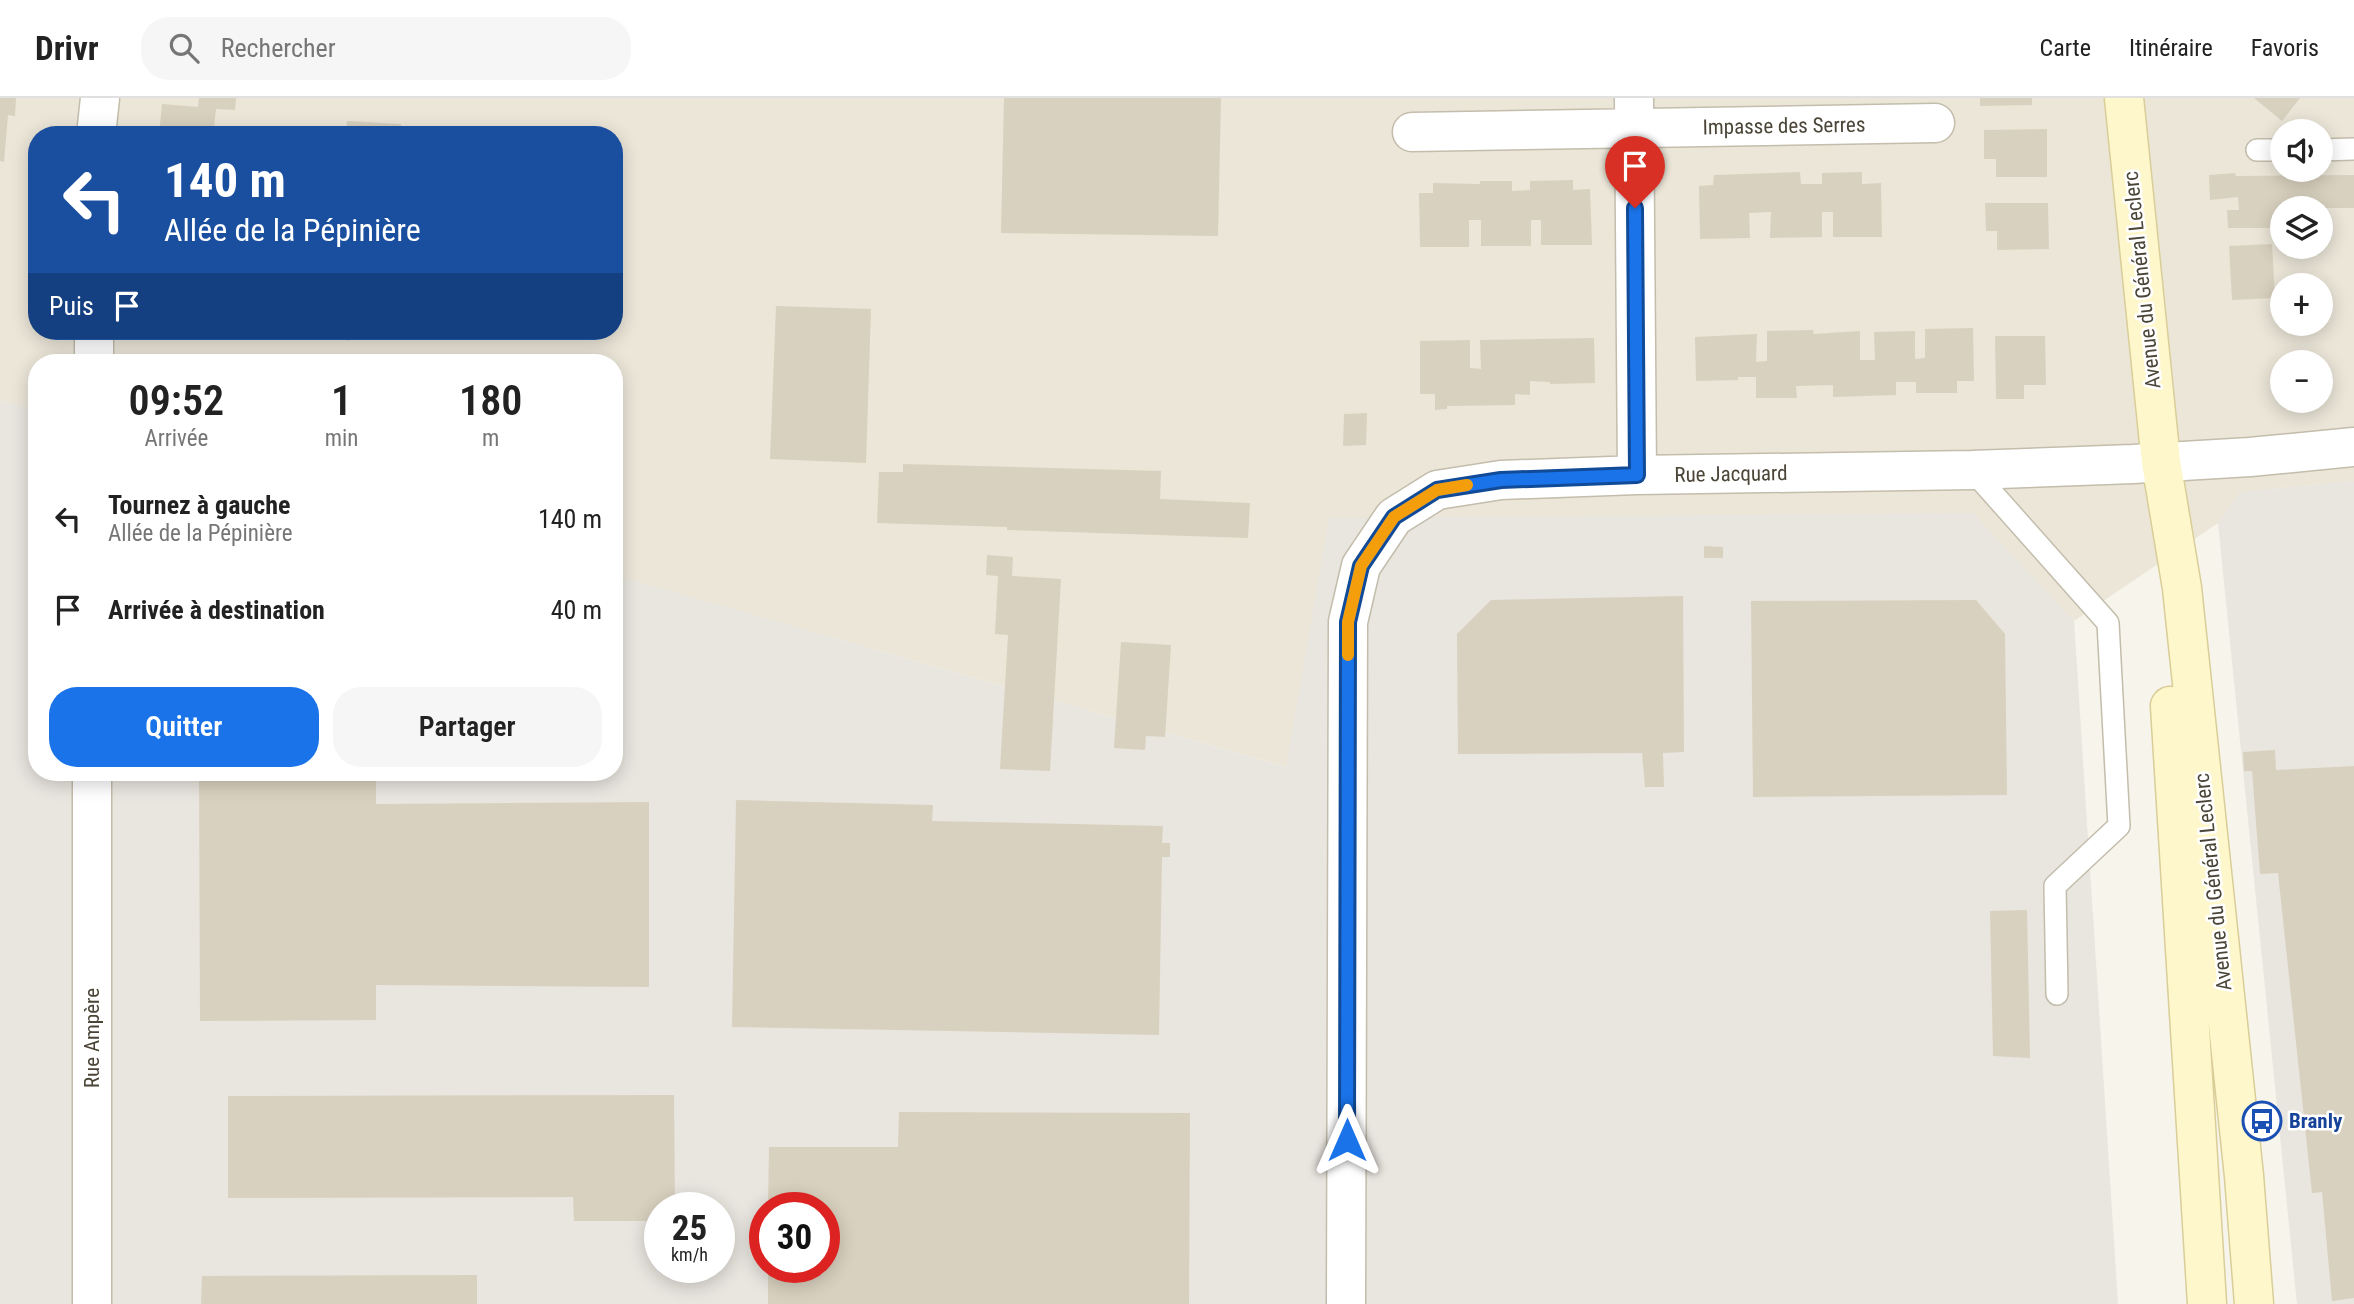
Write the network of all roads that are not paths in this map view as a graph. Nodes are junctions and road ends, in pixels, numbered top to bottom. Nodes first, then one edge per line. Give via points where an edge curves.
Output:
1 (100, 98) edge
2 (2124, 98) edge
3 (1634, 113) edge
4 (1935, 123) dead end
5 (97, 126) edge
6 (1412, 132) dead end
7 (2333, 149) edge
8 (2354, 149) edge
9 (2257, 150) dead end
10 (2270, 150) edge
11 (2354, 447) edge
12 (2161, 462) junction
13 (1972, 470) junction
14 (1637, 475) junction
15 (92, 781) edge
16 (2057, 994) dead end
17 (92, 1304) edge
18 (1346, 1304) edge
19 (2207, 1304) edge
20 (2253, 1304) edge

1 - 5 street
2 - 12 main road, Avenue du Général Leclerc
3 - 4 street, Impasse des Serres
3 - 6 street, Impasse des Serres
3 - 14 street
7 - 8 lane
9 - 10 lane
11 - 12 street, Rue Jacquard
12 - 13 street, Rue Jacquard
12 - 19 main road, Avenue du Général Leclerc via 2163,595
12 - 20 main road, Avenue du Général Leclerc via 2182,588 2244,1176
13 - 14 street, Rue Jacquard
13 - 16 lane via 2108,623 2119,826 2055,886
14 - 18 street, Rue Jacquard via 1501,480 1437,490 1394,517 1361,566 1348,622
15 - 17 street, Rue Ampère

